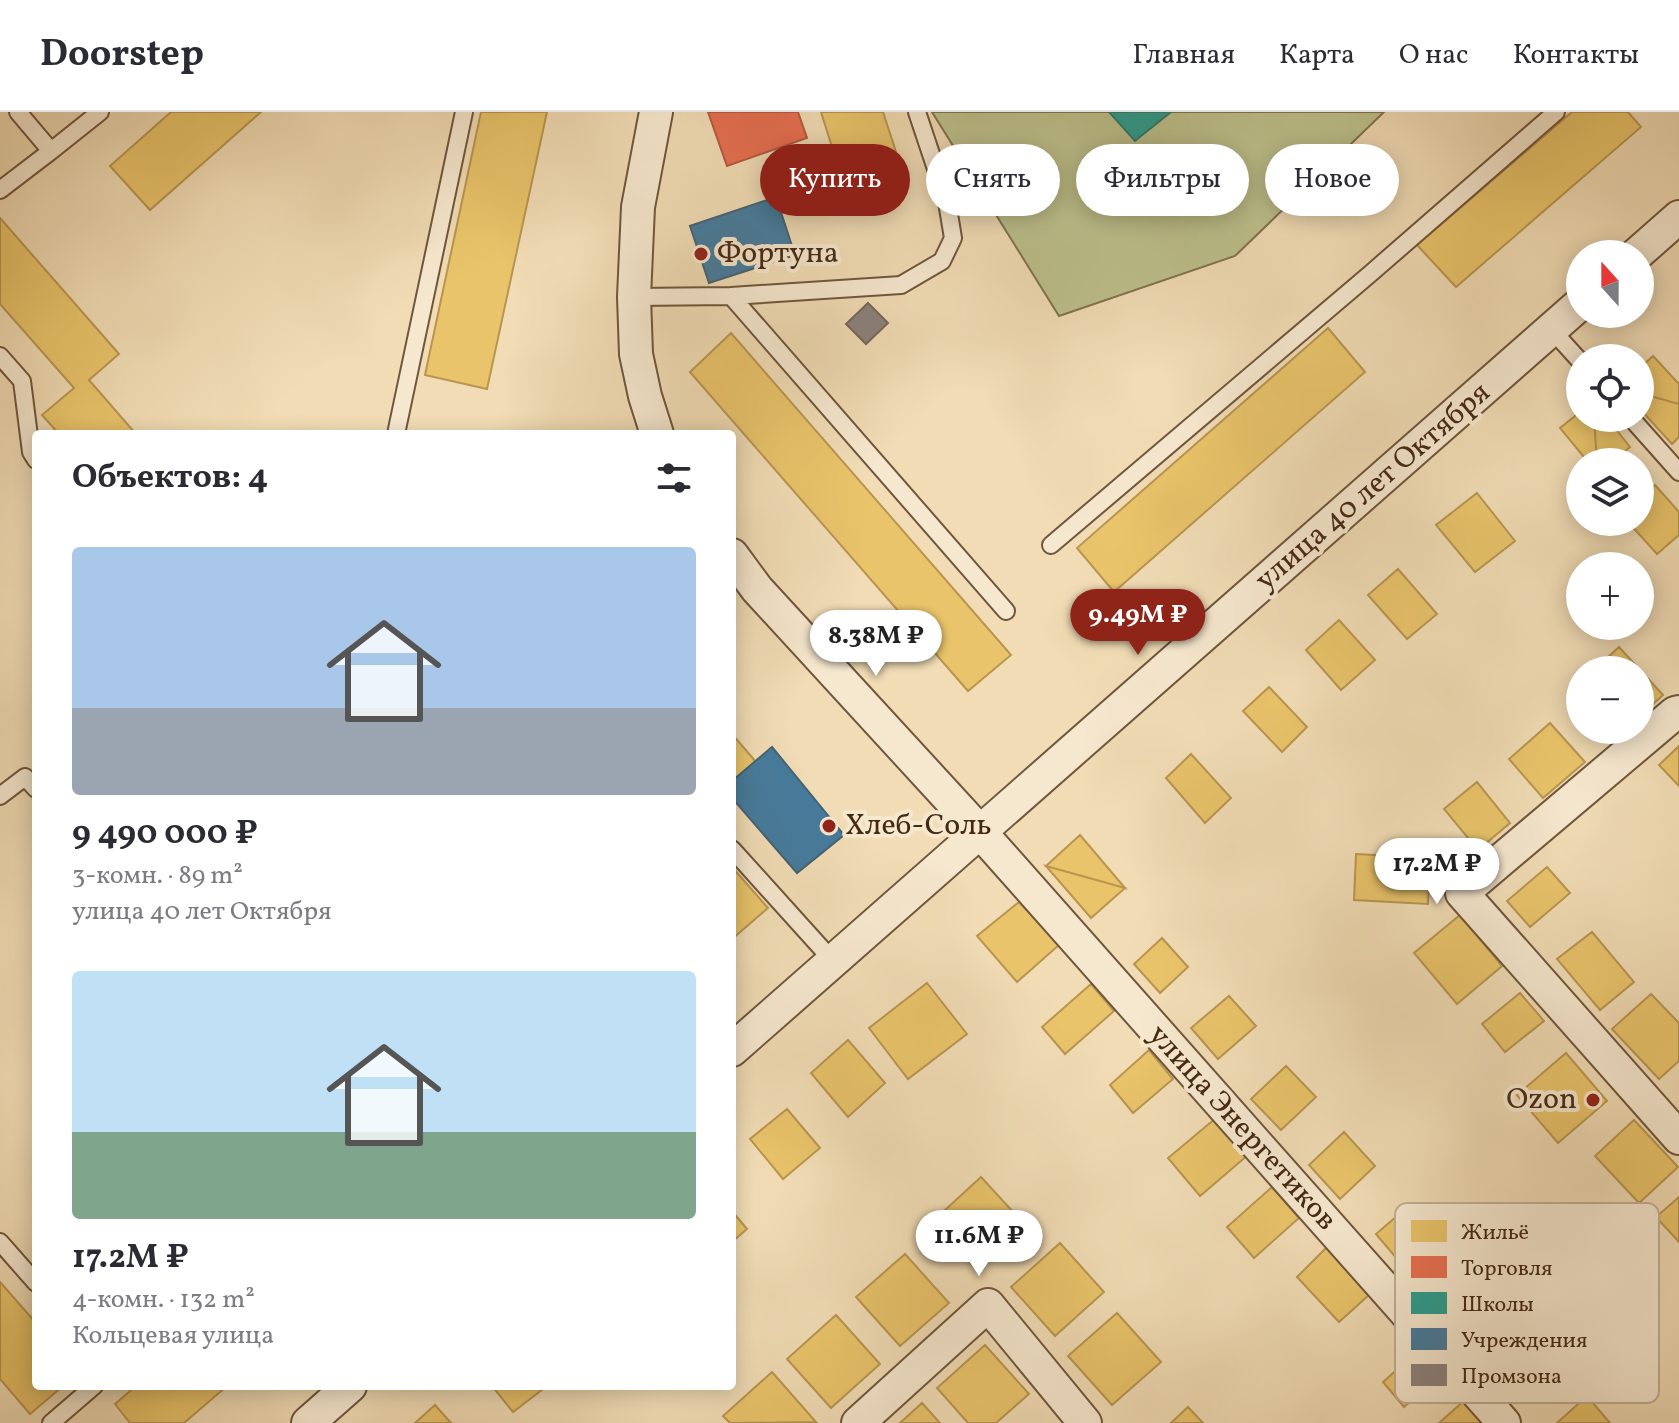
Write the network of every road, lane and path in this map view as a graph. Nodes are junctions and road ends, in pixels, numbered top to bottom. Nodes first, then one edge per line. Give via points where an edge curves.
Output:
1 (18, 112) edge
2 (100, 112) edge
3 (464, 112) edge
4 (656, 112) edge
5 (917, 112) edge
6 (1556, 112) edge
7 (51, 151) junction
8 (0, 190) edge
9 (1679, 217) edge
10 (1653, 240) edge
11 (731, 296) junction
12 (634, 297) junction
13 (1566, 316) edge
14 (1551, 329) junction
15 (1566, 346) edge
16 (0, 356) edge
17 (397, 430) edge
18 (656, 430) edge
19 (1643, 432) edge
20 (32, 454) edge
21 (1679, 472) edge
22 (1051, 545) dead end
23 (736, 560) edge
24 (1006, 611) dead end
25 (1679, 712) edge
26 (32, 785) edge
27 (0, 796) edge
28 (981, 833) junction
29 (736, 853) edge
30 (833, 961) junction
31 (736, 1046) edge
32 (1679, 1138) edge
33 (0, 1242) edge
34 (32, 1278) edge
35 (1395, 1300) edge
36 (89, 1390) edge
37 (345, 1390) edge
38 (1486, 1403) edge
39 (51, 1423) edge
40 (308, 1423) edge
41 (858, 1423) edge
42 (1085, 1423) edge
43 (1504, 1423) edge

1 - 7 lane
2 - 7 lane
3 - 17 lane
4 - 12 street via 638,207
5 - 11 lane via 947,202 953,238 942,261 901,285
6 - 22 lane
7 - 8 lane
9 - 10 street
11 - 12 lane
11 - 24 lane
12 - 18 street via 636,354
13 - 14 street, улица 40 лет Октября
14 - 15 lane
14 - 28 street, улица 40 лет Октября
16 - 20 lane via 22,381
19 - 21 lane
23 - 28 street, улица Энергетиков
25 - 32 street via 1462,893
26 - 27 lane via 25,777
28 - 30 street, улица 40 лет Октября
28 - 35 street, улица Энергетиков
29 - 30 lane
30 - 31 street, улица 40 лет Октября
33 - 34 lane
36 - 39 lane
37 - 40 street
38 - 43 street, улица Энергетиков
41 - 42 street via 988,1305

